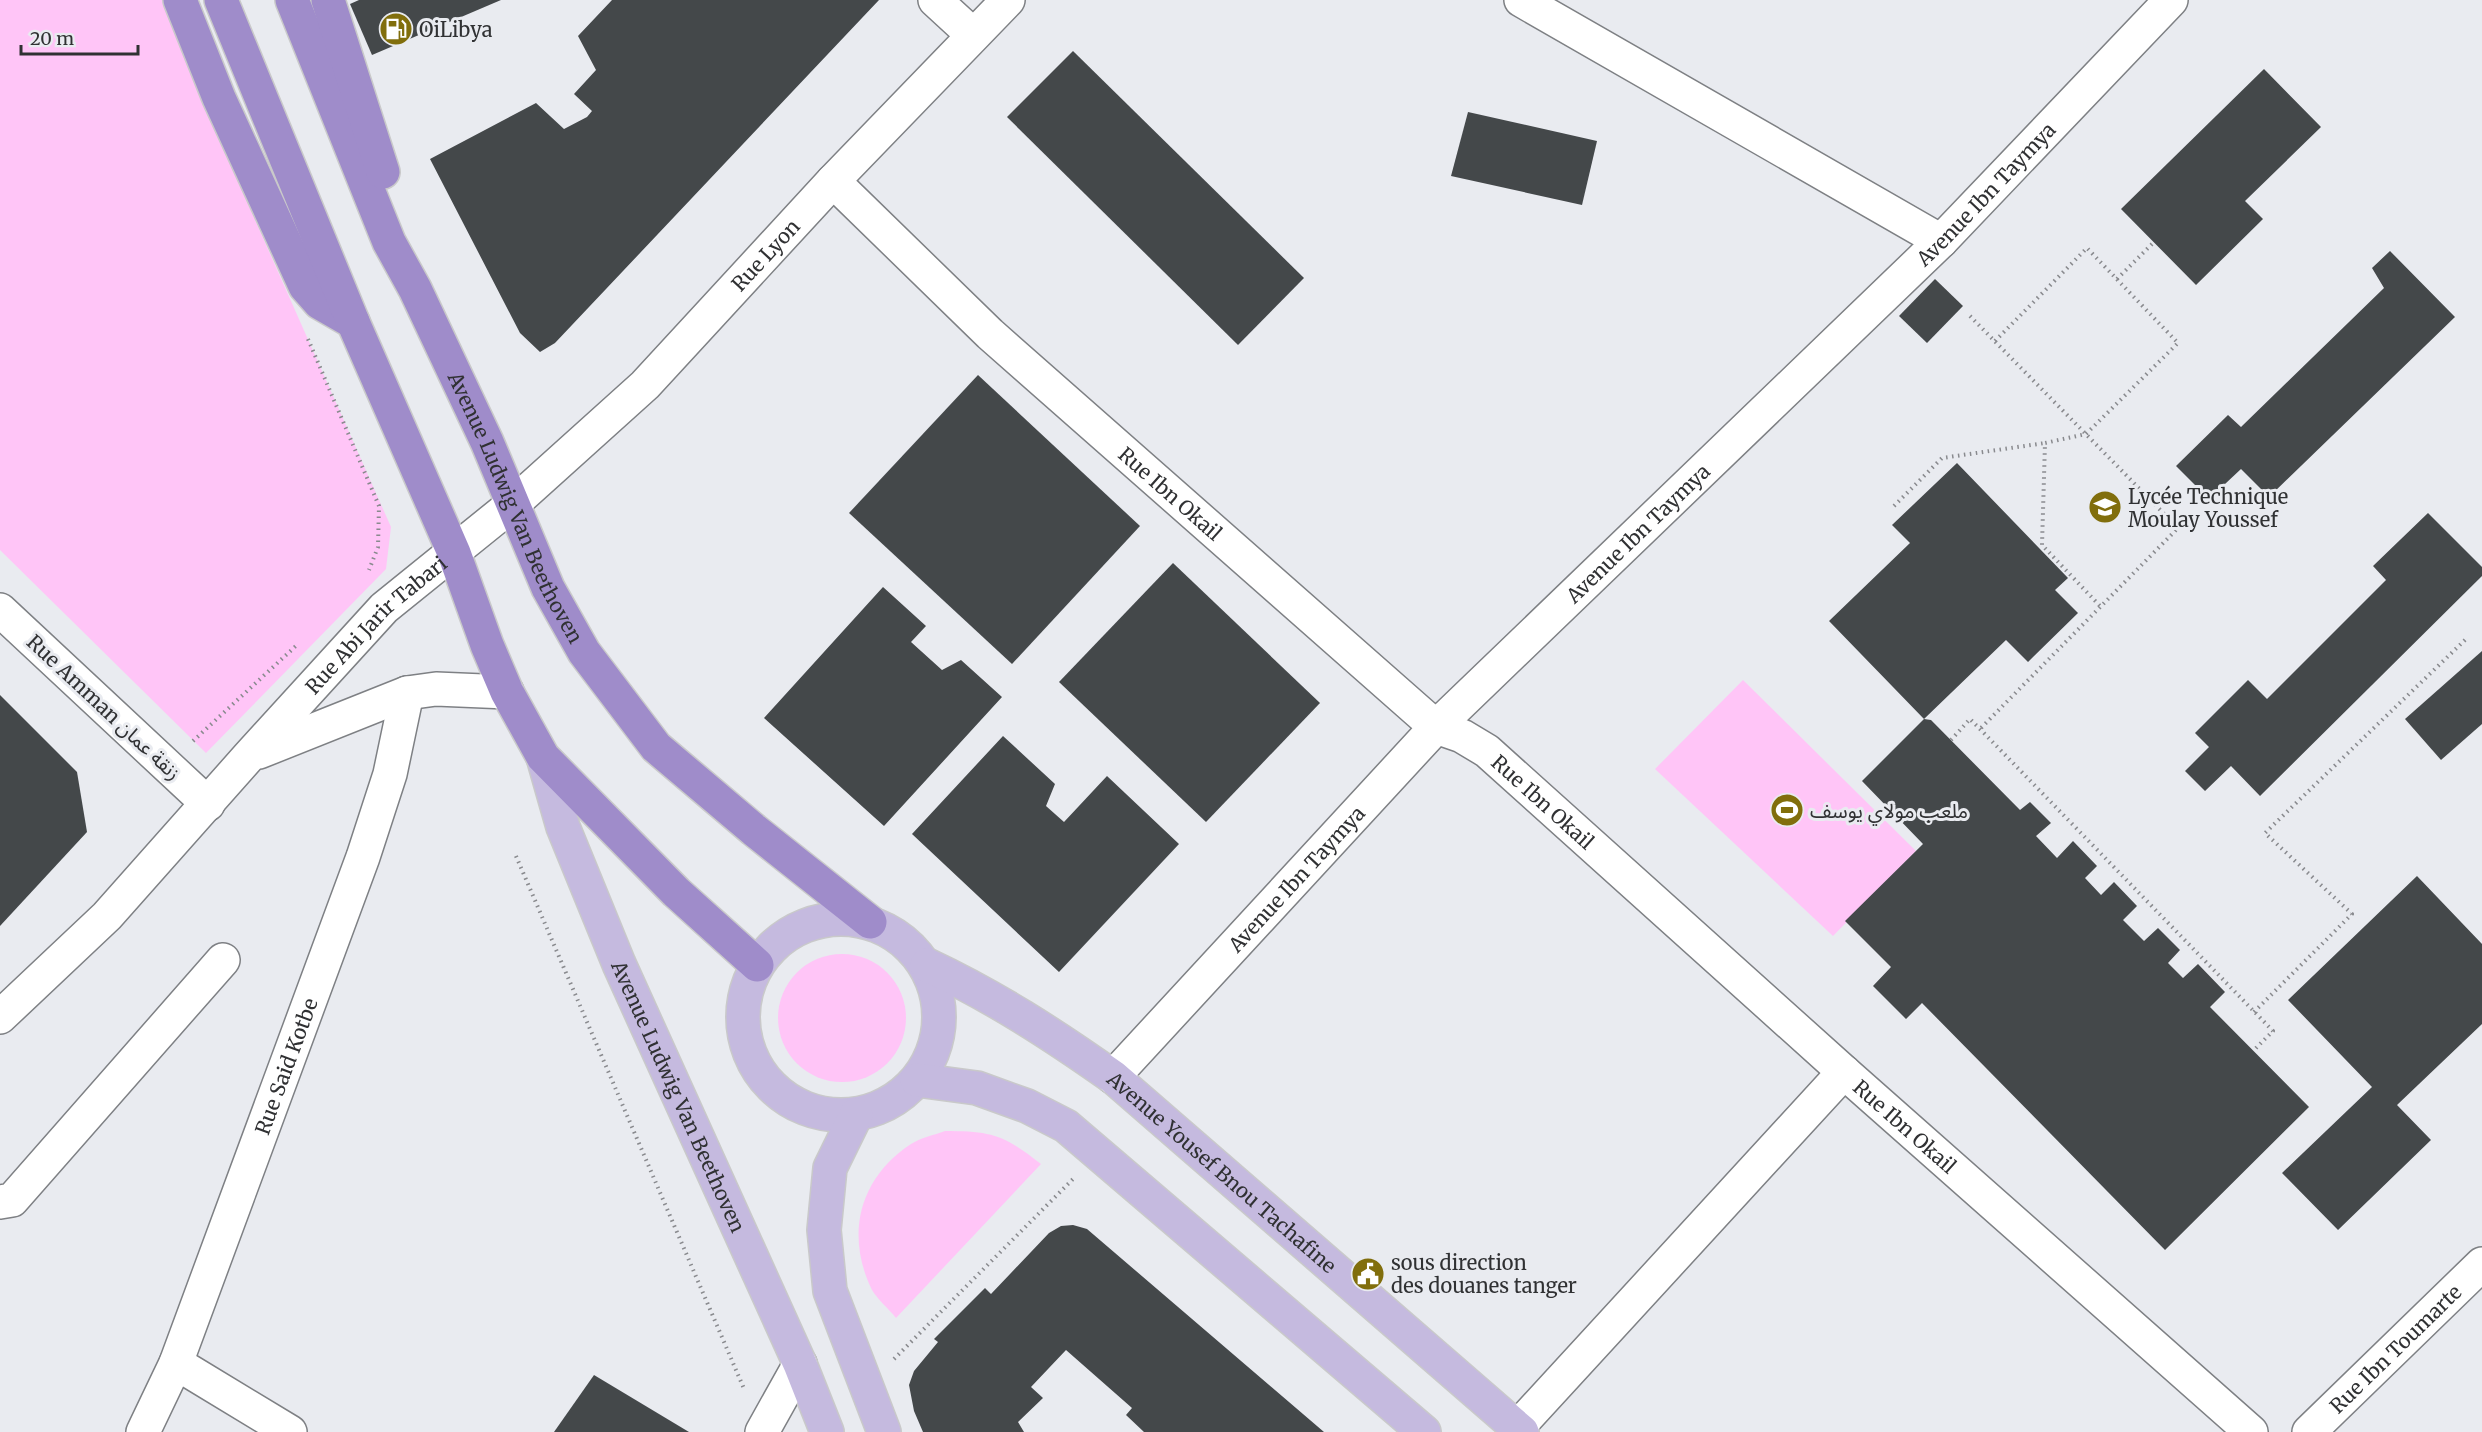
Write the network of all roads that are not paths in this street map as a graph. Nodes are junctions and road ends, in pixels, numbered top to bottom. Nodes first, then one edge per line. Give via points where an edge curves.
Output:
1 (180, 0) edge
2 (221, 0) edge
3 (292, 0) edge
4 (328, 0) edge
5 (935, 0) edge
6 (1008, 0) edge
7 (1521, 0) edge
8 (2171, 0) edge
9 (973, 35) junction
10 (833, 181) junction
11 (1941, 241) junction
12 (415, 289) junction
13 (353, 322) junction
14 (514, 503) junction
15 (454, 553) junction
16 (0, 610) edge
17 (507, 692) junction
18 (407, 693) junction
19 (1436, 727) junction
20 (249, 756) junction
21 (543, 757) junction
22 (208, 804) junction
23 (870, 922) junction
24 (223, 960) dead end
25 (757, 965) junction
26 (927, 965) junction
27 (0, 1017) edge
28 (1844, 1072) junction
29 (1113, 1077) junction
30 (917, 1080) junction
31 (856, 1115) junction
32 (0, 1202) edge
33 (2482, 1264) edge
34 (176, 1362) junction
35 (800, 1364) junction
36 (766, 1425) edge
37 (1520, 1430) edge
38 (143, 1432) edge
39 (290, 1432) edge
40 (827, 1432) edge
41 (884, 1432) edge
42 (1424, 1432) edge
43 (2251, 1432) edge
44 (2309, 1432) edge

1 - 13 highway via 219,98 304,286 320,303
2 - 13 highway, Avenue Ludwig Van Beethoven
3 - 12 highway, Avenue Ludwig Van Beethoven via 389,242
4 - 12 highway via 392,202
5 - 9 street
6 - 9 street, Rue Lyon
7 - 11 street
8 - 11 street, Avenue Ibn Taymya
9 - 10 street, Rue Lyon
10 - 14 street, Rue Lyon via 645,385
10 - 19 street, Rue Ibn Okail via 990,334
11 - 19 street, Avenue Ibn Taymya
12 - 14 highway, Avenue Ludwig Van Beethoven
13 - 15 highway, Avenue Ludwig Van Beethoven
14 - 15 street, Rue Abi Jarir Tabari
14 - 23 highway, Avenue Ludwig Van Beethoven via 548,588 584,652 656,747
15 - 17 highway, Avenue Ludwig Van Beethoven
15 - 20 street, Rue Abi Jarir Tabari via 384,608
16 - 22 street, Rue Amman زنقة عمان
17 - 18 street, Rue Abi Jarir Tabari via 436,689
17 - 21 highway, Avenue Ludwig Van Beethoven
18 - 20 street, Rue Abi Jarir Tabari
18 - 34 street, Rue Said Kotbe via 390,774 363,856
19 - 28 street, Rue Ibn Okail via 1487,751
19 - 29 street, Avenue Ibn Taymya
20 - 22 street, Rue Abi Jarir Tabari
21 - 25 highway, Avenue Ludwig Van Beethoven via 676,892
21 - 35 main road, Avenue Ludwig Van Beethoven via 563,827 619,964
22 - 27 street, Rue Abi Jarir Tabari via 107,916
23 - 25 main road via 827,920 806,924 778,940
23 - 26 main road via 895,934
24 - 32 street via 12,1200
25 - 31 main road via 744,994 741,1026 750,1058 768,1085 793,1104 824,1115
26 - 29 main road, Avenue Yousef Bnou Tachafine via 979,989
26 - 30 main road via 938,1003 939,1030 931,1056
28 - 37 street
28 - 43 street, Rue Ibn Okail
29 - 37 main road, Avenue Yousef Bnou Tachafine
30 - 31 main road via 900,1096
30 - 42 main road via 977,1088 1027,1106 1066,1126
31 - 41 main road via 830,1168 824,1230 830,1291
33 - 44 street, Rue Ibn Toumarte
34 - 38 street, Rue Said Kotbe
34 - 39 street
35 - 36 street
35 - 40 main road, Avenue Ludwig Van Beethoven

